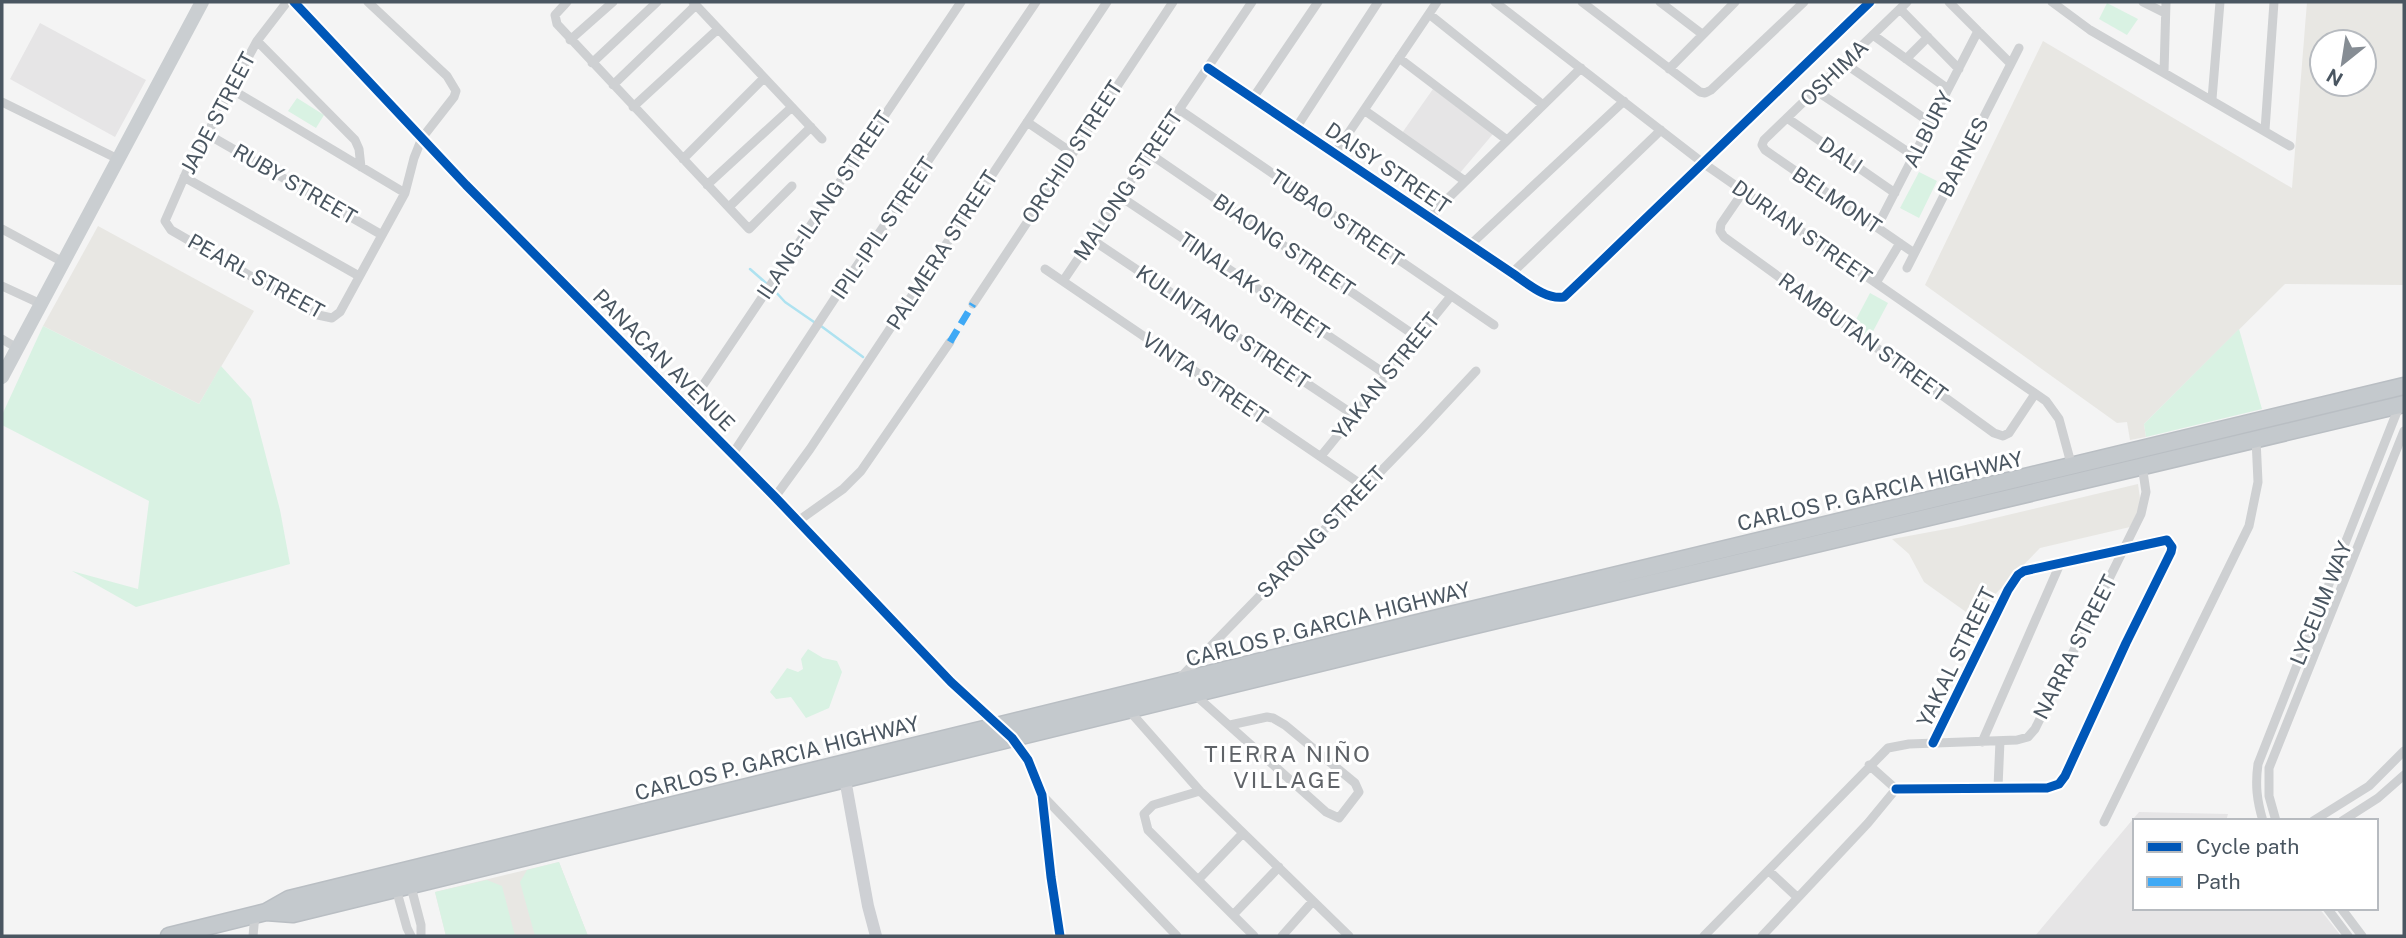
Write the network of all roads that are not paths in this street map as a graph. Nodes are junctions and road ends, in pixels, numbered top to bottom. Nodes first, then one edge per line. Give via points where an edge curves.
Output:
1 (202, 2) edge
2 (287, 2) edge
3 (294, 2) edge
4 (368, 2) edge
5 (613, 2) edge
6 (657, 2) edge
7 (961, 2) edge
8 (1036, 2) edge
9 (1107, 2) edge
10 (1172, 2) edge
11 (1252, 2) edge
12 (1318, 2) edge
13 (1378, 2) edge
14 (1437, 2) edge
15 (1496, 2) edge
16 (1582, 2) edge
17 (1735, 2) edge
18 (1804, 2) edge
19 (1870, 2) edge
20 (1949, 2) edge
21 (2053, 2) edge
22 (2143, 2) edge
23 (2166, 2) edge
24 (2220, 2) edge
25 (2274, 2) edge
26 (560, 4) edge
27 (695, 4) edge
28 (1666, 4) edge
29 (1903, 5) edge
30 (2165, 13) junction
31 (1429, 14) junction
32 (719, 29) junction
33 (1978, 31) junction
34 (1702, 34) junction
35 (1873, 35) junction
36 (1928, 37) junction
37 (570, 40) junction
38 (257, 41) junction
39 (2020, 48) dead end
40 (1399, 58) junction
41 (1906, 59) junction
42 (592, 62) junction
43 (1844, 63) junction
44 (2010, 63) junction
45 (1208, 68) junction
46 (1581, 68) junction
47 (1669, 69) junction
48 (1959, 69) junction
49 (2164, 72) junction
50 (764, 78) junction
51 (612, 85) junction
52 (231, 89) junction
53 (1948, 89) junction
54 (1815, 90) junction
55 (1253, 98) junction
56 (2211, 99) junction
57 (1624, 101) junction
58 (2, 102) edge
59 (1543, 105) junction
60 (633, 107) junction
61 (792, 107) junction
62 (1180, 110) junction
63 (1364, 110) junction
64 (1787, 118) junction
65 (1027, 122) junction
66 (1931, 123) junction
67 (811, 127) junction
68 (1296, 128) junction
69 (1661, 130) junction
70 (2265, 130) junction
71 (207, 134) junction
72 (422, 138) junction
73 (822, 139) dead end
74 (1507, 140) junction
75 (1762, 145) joint
76 (2290, 146) dead end
77 (1071, 152) junction
78 (1335, 153) junction
79 (1150, 154) junction
80 (1914, 156) junction
81 (118, 159) junction
82 (683, 159) junction
83 (1703, 163) junction
84 (361, 167) junction
85 (184, 177) junction
86 (1465, 181) junction
87 (707, 185) junction
88 (792, 186) dead end
89 (1744, 192) junction
90 (1895, 192) junction
91 (405, 193) junction
92 (1121, 197) junction
93 (729, 207) junction
94 (1429, 216) junction
95 (1877, 227) junction
96 (2, 229) edge
97 (171, 229) joint
98 (382, 235) junction
99 (1091, 239) junction
100 (1900, 243) junction
101 (1471, 245) junction
102 (1914, 253) junction
103 (63, 262) junction
104 (1908, 268) dead end
105 (1045, 269) dead end
106 (1512, 273) junction
107 (359, 276) junction
108 (1063, 281) junction
109 (1876, 283) junction
110 (2, 286) edge
111 (1451, 296) junction
112 (41, 304) junction
113 (974, 304) dead end
114 (1494, 325) dead end
115 (1418, 337) junction
116 (2, 340) edge
117 (950, 342) dead end
118 (17, 348) junction
119 (1476, 371) dead end
120 (1387, 374) junction
121 (2, 377) edge
122 (2400, 387) edge
123 (2035, 394) junction
124 (2402, 405) edge
125 (687, 409) junction
126 (1354, 415) junction
127 (2297, 421) junction
128 (2404, 431) edge
129 (2256, 439) junction
130 (2382, 452) junction
131 (732, 455) junction
132 (1321, 456) junction
133 (2394, 456) junction
134 (2141, 459) junction
135 (2074, 475) junction
136 (1365, 487) junction
137 (775, 497) junction
138 (798, 521) junction
139 (2125, 548) junction
140 (2060, 564) junction
141 (1183, 691) junction
142 (1124, 703) junction
143 (1230, 725) junction
144 (997, 726) junction
145 (1012, 738) junction
146 (2000, 741) junction
147 (1982, 742) junction
148 (1933, 743) junction
149 (2404, 751) edge
150 (922, 752) junction
151 (1869, 765) junction
152 (2404, 775) edge
153 (845, 779) junction
154 (1998, 787) junction
155 (1896, 789) junction
156 (766, 790) junction
157 (1200, 791) junction
158 (1042, 795) junction
159 (2262, 819) edge
160 (2275, 819) edge
161 (2316, 819) edge
162 (2345, 819) edge
163 (2104, 822) dead end
164 (1243, 833) junction
165 (1279, 867) junction
166 (1769, 871) junction
167 (402, 879) junction
168 (1198, 880) junction
169 (1797, 897) junction
170 (1313, 901) junction
171 (2328, 910) edge
172 (2342, 910) edge
173 (260, 913) junction
174 (418, 914) junction
175 (1233, 915) junction
176 (404, 917) junction
177 (169, 936) edge
178 (253, 936) edge
179 (411, 936) edge
180 (421, 936) edge
181 (876, 936) edge
182 (1060, 936) edge
183 (1177, 936) edge
184 (1254, 936) edge
185 (1282, 936) edge
186 (1349, 936) edge
187 (1704, 936) edge
188 (1762, 936) edge
189 (2348, 936) edge
190 (2362, 936) edge

1 - 81 main road
2 - 38 street, JADE STREET
3 - 72 street, PANACAN AVENUE
4 - 72 street via 456,91
5 - 37 street
6 - 42 street
7 - 125 street, ILANG-ILANG STREET
8 - 131 street, IPIL-IPIL STREET
9 - 65 street, PALMERA STREET
10 - 77 street, ORCHID STREET
11 - 45 street, MALONG STREET
12 - 55 street
13 - 68 street
14 - 31 street
15 - 46 street, DURIAN STREET
16 - 47 street
17 - 34 street
18 - 47 street via 1705,93
19 - 83 street
20 - 33 street
21 - 49 street via 2090,30
22 - 30 street
23 - 30 street
24 - 56 street
25 - 70 street
26 - 37 street via 555,19
27 - 32 street
27 - 51 street
28 - 34 street
29 - 35 street, OSHIMA
29 - 36 street
30 - 49 street
31 - 40 street
31 - 59 street
32 - 50 street
32 - 60 street
33 - 44 street
33 - 48 street, ALBURY
34 - 47 street
35 - 41 street
35 - 43 street, OSHIMA
36 - 41 street
36 - 48 street
37 - 42 street
38 - 52 street, JADE STREET
38 - 84 street via 355,140
39 - 44 street, BARNES
40 - 63 street
40 - 74 street
41 - 53 street
42 - 51 street
43 - 54 street, OSHIMA
43 - 66 street
44 - 102 street, BARNES
45 - 55 street, DAISY STREET
45 - 62 street, MALONG STREET
46 - 57 street, DURIAN STREET
46 - 59 street
48 - 53 street, ALBURY
49 - 56 street
50 - 61 street
50 - 82 street
51 - 60 street
52 - 71 street, JADE STREET
52 - 84 street
53 - 66 street, ALBURY
54 - 64 street, OSHIMA
54 - 80 street
55 - 68 street, DAISY STREET
56 - 70 street
57 - 69 street, DURIAN STREET
57 - 101 street
58 - 81 street
59 - 74 street
60 - 82 street
61 - 67 street
61 - 87 street
62 - 79 street, MALONG STREET
62 - 111 street, TUBAO STREET
63 - 78 street
63 - 86 street
64 - 75 street, OSHIMA
64 - 90 street, DALI
65 - 77 street
65 - 137 street, PALMERA STREET
66 - 80 street, ALBURY
67 - 73 street
67 - 93 street
68 - 78 street, DAISY STREET
69 - 83 street, DURIAN STREET
69 - 106 street
70 - 76 street
71 - 85 street, JADE STREET
71 - 98 street, RUBY STREET
72 - 91 street
72 - 125 street, PANACAN AVENUE
74 - 86 street
75 - 95 street, BELMONT
77 - 113 street, ORCHID STREET
78 - 94 street, DAISY STREET
79 - 92 street, MALONG STREET
79 - 115 street, BIAONG STREET
80 - 90 street, ALBURY
81 - 103 main road
82 - 87 street
83 - 89 street, DURIAN STREET
83 - 106 street, DAISY STREET via 1564,297 1549,296
84 - 91 street
85 - 97 street, JADE STREET via 166,215
85 - 107 street
86 - 94 street
87 - 93 street
88 - 93 street via 749,229
89 - 109 street, DURIAN STREET
89 - 123 street, RAMBUTAN STREET via 1721,224 1724,237 1994,433 2009,433
90 - 95 street, ALBURY
91 - 98 street
92 - 99 street, MALONG STREET
92 - 120 street, TINALAK STREET
94 - 101 street, DAISY STREET
95 - 100 street, BELMONT
96 - 103 street
97 - 107 street, PEARL STREET via 318,315 332,318 340,312
98 - 107 street
99 - 108 street, MALONG STREET
99 - 126 street, KULINTANG STREET
100 - 102 street, BELMONT
100 - 109 street
101 - 106 street, DAISY STREET
102 - 104 street, BARNES
103 - 112 main road
105 - 108 street, VINTA STREET
108 - 132 street, VINTA STREET
109 - 123 street, DURIAN STREET
110 - 112 street
111 - 114 street, TUBAO STREET
111 - 115 street, YAKAN STREET
112 - 118 main road
115 - 120 street, YAKAN STREET
116 - 118 street
117 - 138 street via 861,471 844,489
118 - 121 main road
119 - 136 street, SARONG STREET
120 - 126 street, YAKAN STREET
122 - 124 street
122 - 127 highway, CARLOS P. GARCIA HIGHWAY
123 - 135 street, DURIAN STREET via 2059,418
124 - 127 highway, CARLOS P. GARCIA HIGHWAY
124 - 130 street, LYCEUM WAY
125 - 131 street, PANACAN AVENUE
126 - 132 street, YAKAN STREET
127 - 129 highway, CARLOS P. GARCIA HIGHWAY
127 - 134 highway, CARLOS P. GARCIA HIGHWAY
128 - 133 street, LYCEUM WAY
129 - 134 highway, CARLOS P. GARCIA HIGHWAY
129 - 163 street via 2258,482 2249,526
130 - 133 street
130 - 159 street, LYCEUM WAY via 2258,764 2255,780
131 - 137 street, PANACAN AVENUE
132 - 136 street, VINTA STREET
133 - 160 street, LYCEUM WAY via 2269,768 2269,796
134 - 135 highway, CARLOS P. GARCIA HIGHWAY
134 - 139 street, NARRA STREET via 2144,505
135 - 141 highway, CARLOS P. GARCIA HIGHWAY
136 - 141 street, SARONG STREET
137 - 138 street, PANACAN AVENUE
138 - 144 street, PANACAN AVENUE
139 - 140 street, YAKAL STREET
139 - 146 street, NARRA STREET via 2032,733 2022,740
139 - 154 street, YAKAL STREET via 2167,540 2172,547 2065,776 2047,788
140 - 147 street
140 - 148 street, YAKAL STREET via 2024,571 2013,582
141 - 142 highway, CARLOS P. GARCIA HIGHWAY
141 - 143 street
142 - 144 highway, CARLOS P. GARCIA HIGHWAY
142 - 145 highway, CARLOS P. GARCIA HIGHWAY
142 - 157 street
143 - 143 street via 1331,815 1339,818 1357,796 1355,783 1285,725 1267,717
144 - 145 street, PANACAN AVENUE
144 - 150 highway, CARLOS P. GARCIA HIGHWAY
145 - 150 highway, CARLOS P. GARCIA HIGHWAY
145 - 158 street via 1028,760
146 - 147 street, NARRA STREET
146 - 154 street
147 - 148 street, NARRA STREET
148 - 151 street, NARRA STREET via 1896,745
149 - 161 street via 2369,786
150 - 153 highway, CARLOS P. GARCIA HIGHWAY
150 - 156 highway, CARLOS P. GARCIA HIGHWAY
151 - 155 street
151 - 166 street, NARRA STREET
152 - 162 street
153 - 156 highway, CARLOS P. GARCIA HIGHWAY
153 - 181 main road
154 - 155 street
155 - 169 street
156 - 167 highway, CARLOS P. GARCIA HIGHWAY
157 - 164 street
157 - 168 street via 1153,805 1144,818 1148,830
158 - 182 street
158 - 183 street
164 - 165 street
164 - 168 street
165 - 170 street
165 - 175 street
166 - 169 street
166 - 187 street, NARRA STREET
167 - 173 highway, CARLOS P. GARCIA HIGHWAY via 289,899
167 - 174 street
167 - 176 street
168 - 175 street
169 - 188 street
170 - 185 street
170 - 186 street
171 - 189 street
172 - 190 street
173 - 177 highway, CARLOS P. GARCIA HIGHWAY
173 - 178 street
174 - 176 street
174 - 180 street
175 - 184 street
176 - 179 street

